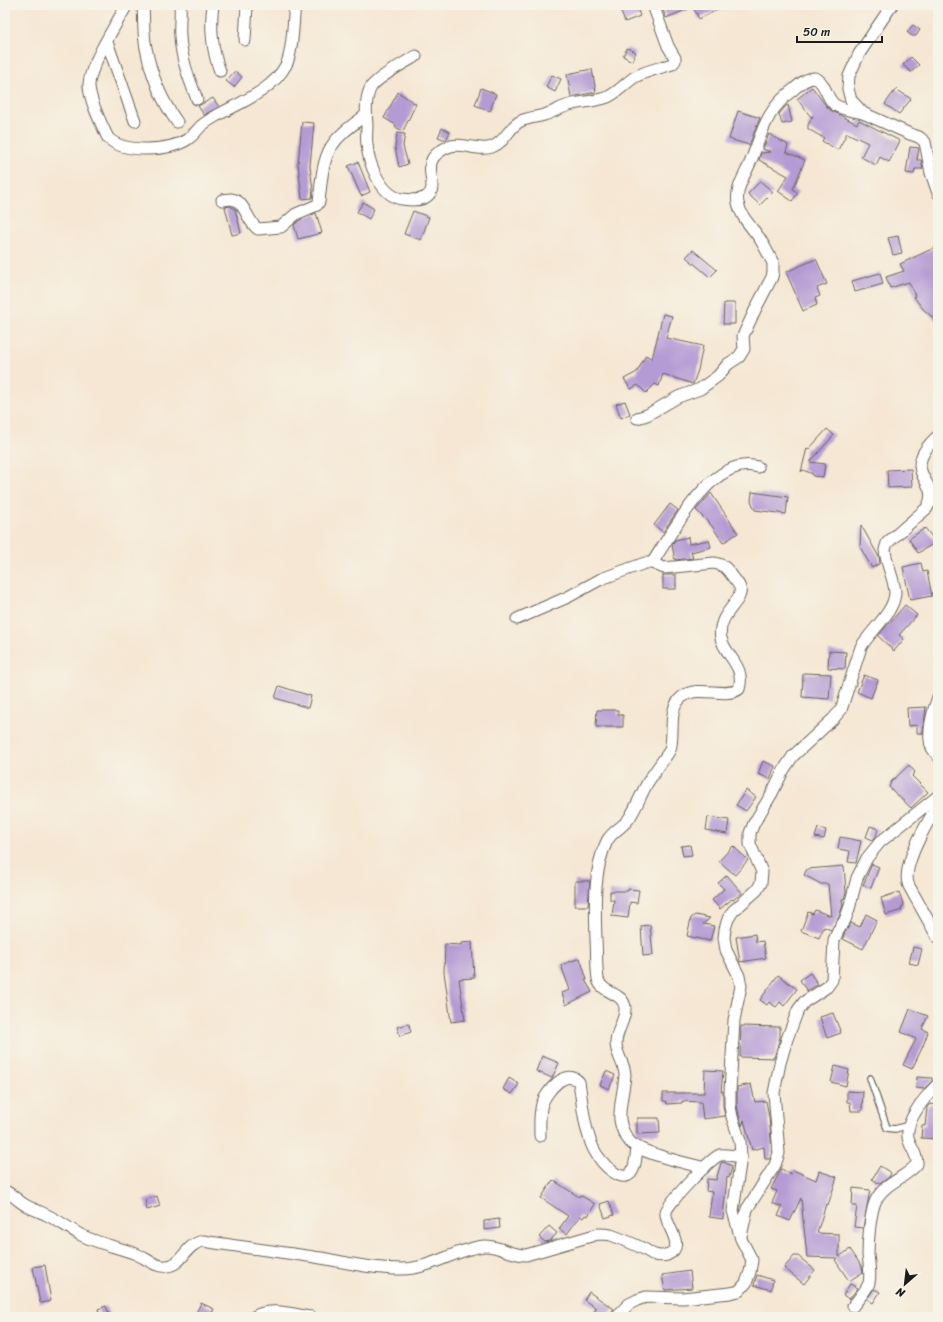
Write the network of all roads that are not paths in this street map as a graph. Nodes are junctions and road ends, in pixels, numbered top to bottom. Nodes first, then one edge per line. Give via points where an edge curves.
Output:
1 (127, 5) edge
2 (143, 5) edge
3 (180, 5) edge
4 (213, 5) edge
5 (247, 5) edge
6 (295, 5) edge
7 (653, 5) edge
8 (892, 5) edge
9 (244, 40) dead end
10 (107, 42) junction
11 (416, 56) dead end
12 (220, 71) dead end
13 (197, 99) dead end
14 (863, 113) junction
15 (366, 115) junction
16 (135, 121) dead end
17 (178, 122) dead end
18 (938, 193) edge
19 (222, 200) dead end
20 (637, 418) dead end
21 (938, 436) edge
22 (758, 467) dead end
23 (933, 504) edge
24 (652, 563) junction
25 (517, 619) dead end
26 (938, 697) edge
27 (938, 756) edge
28 (938, 796) edge
29 (938, 805) edge
30 (938, 938) edge
31 (870, 1078) dead end
32 (938, 1084) edge
33 (909, 1125) junction
34 (540, 1136) dead end
35 (637, 1147) junction
36 (741, 1157) junction
37 (704, 1168) junction
38 (5, 1191) edge
39 (741, 1238) junction
40 (853, 1306) dead end
41 (254, 1317) edge
42 (312, 1317) edge
43 (616, 1317) edge

1 - 10 street
2 - 17 street via 148,58 167,109
3 - 13 street via 180,38 188,75
4 - 12 street via 212,32
5 - 9 street
6 - 10 street via 289,58 278,75 265,89 208,122 188,139 164,148 128,147 117,145 108,138 98,116 89,84 94,65
7 - 15 street via 675,58 672,64 636,76 606,98 572,104 523,120 515,125 504,140 491,147 448,147 434,157 430,167 432,188 428,196 421,199 393,196 383,187 368,151
8 - 14 street via 859,54 849,76 848,89 851,100
10 - 16 street
11 - 15 street via 372,87 367,99
14 - 18 street via 925,142
14 - 20 street via 834,104 820,81 815,78 800,84 772,110 763,126 738,193 738,204 743,216 760,239 774,267 772,278 743,336 744,349 740,357 728,364 718,376 700,389
15 - 19 street via 332,146 324,166 319,202 296,214 281,227 258,229 238,202 231,199
21 - 23 street via 925,452 920,467 931,492 930,501
22 - 24 street via 734,468 711,483 692,503
23 - 36 street via 887,543 885,550 895,591 894,602 861,647 841,710 793,756 750,832 750,844 762,872 761,883 757,890 733,911 728,919 724,938 726,950 741,986 734,1020 730,1106 740,1141
24 - 25 street via 601,578 568,597
24 - 35 street via 664,568 714,563 726,567 740,588 740,594 725,615 721,638 737,665 740,686 733,692 691,692 680,699 673,714 670,750 648,783 630,818 607,841 599,869 596,896 598,979 602,988 617,996 624,1004 625,1013 616,1043 625,1074 620,1122 630,1142
26 - 27 street via 930,732 932,748
28 - 39 street via 880,842 867,858 857,878 845,920 834,940 832,980 827,987 804,1002 798,1010 780,1063 774,1093 779,1153 775,1165 747,1209
29 - 30 street via 924,828 906,877
31 - 33 lane via 887,1128 895,1129
32 - 33 street via 918,1108
33 - 40 street via 908,1139 918,1160 917,1164 883,1190 876,1199 870,1227 870,1280
34 - 35 street via 542,1102 557,1083 572,1077 579,1082 584,1119 600,1160 616,1173 627,1175 633,1168
35 - 37 street
36 - 37 street via 721,1155
36 - 39 street via 733,1211
37 - 38 street via 666,1210 665,1218 676,1239 672,1252 666,1256 656,1256 608,1234 598,1234 526,1255 485,1246 421,1267 403,1269 366,1266 203,1241 190,1246 175,1264 160,1266 134,1253 81,1235 22,1204
39 - 43 street via 752,1260 746,1283 739,1291 683,1298 646,1297 628,1304
41 - 42 street via 267,1312 280,1312

